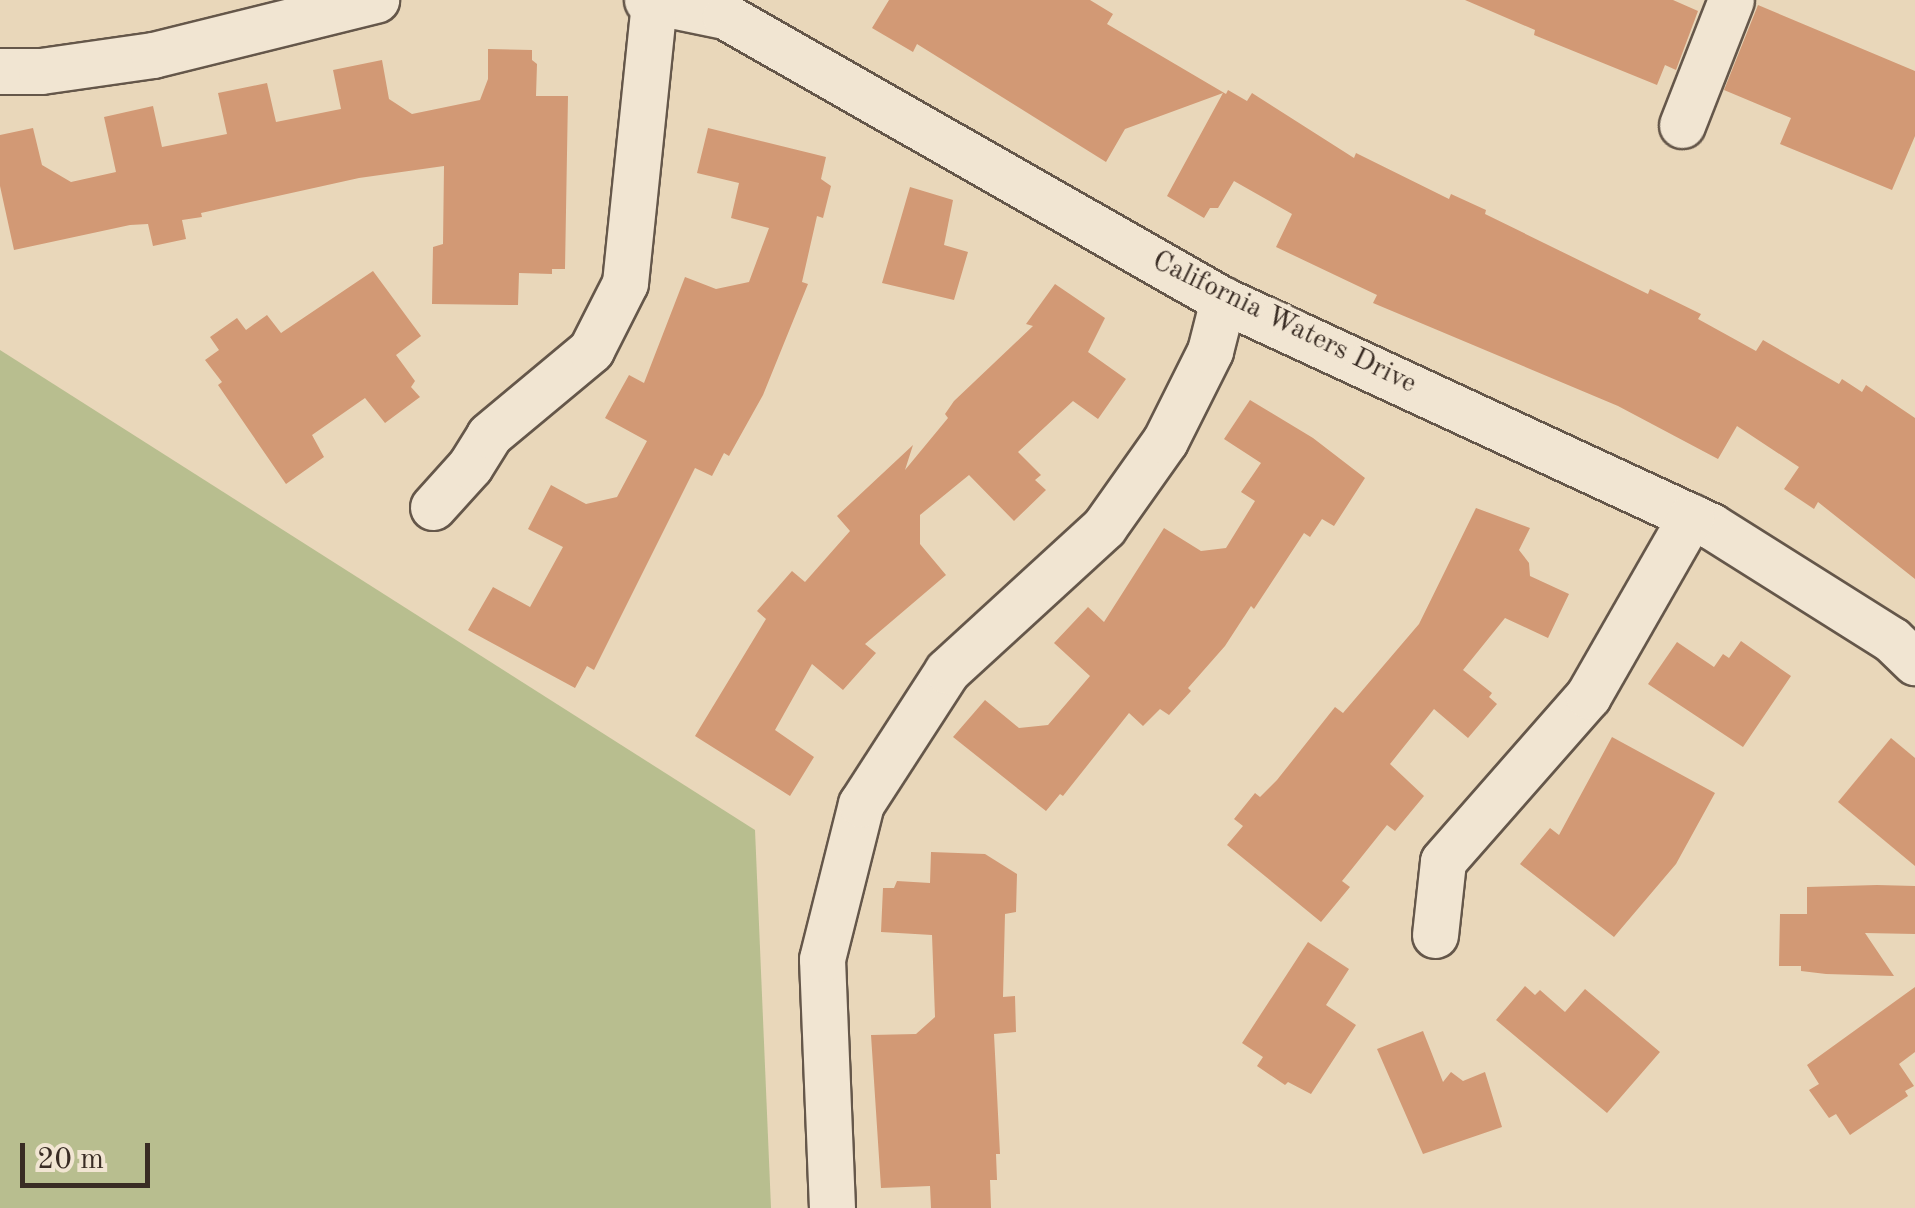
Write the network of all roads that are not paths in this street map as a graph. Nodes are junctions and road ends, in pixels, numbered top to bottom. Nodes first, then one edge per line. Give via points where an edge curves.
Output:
1 (376, 0) edge
2 (1731, 0) edge
3 (650, 1) edge
4 (0, 72) edge
5 (1682, 125) dead end
6 (1223, 300) junction
7 (433, 508) dead end
8 (1691, 516) junction
9 (1915, 662) edge
10 (1435, 936) dead end
11 (832, 1208) edge

1 - 4 street via 153,56
2 - 5 street
3 - 6 street, California Waters Drive via 725,16
3 - 7 street via 624,283 591,350 488,435
6 - 8 street, California Waters Drive
6 - 11 street via 1210,351 1164,441 1104,527 947,671 861,804 822,959
8 - 9 street, California Waters Drive via 1892,640
8 - 10 street via 1588,696 1444,861

